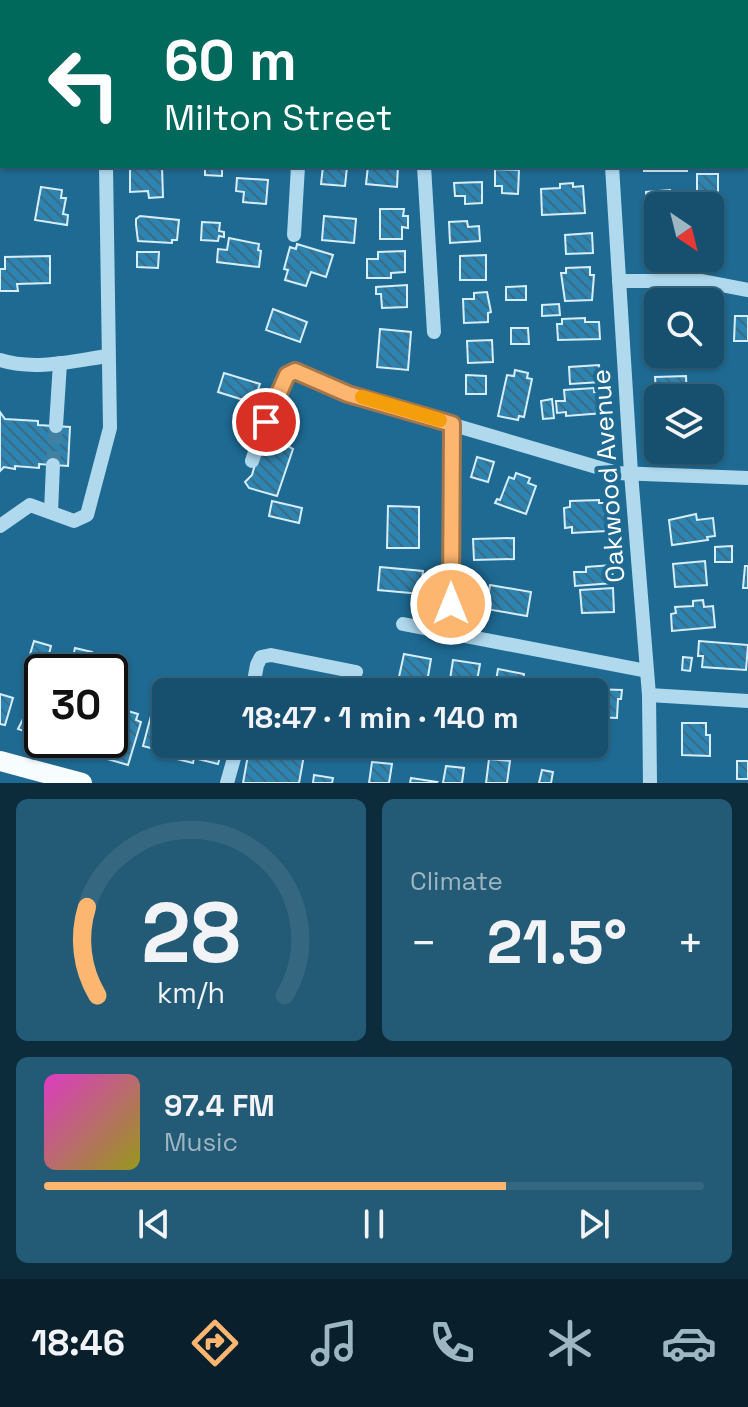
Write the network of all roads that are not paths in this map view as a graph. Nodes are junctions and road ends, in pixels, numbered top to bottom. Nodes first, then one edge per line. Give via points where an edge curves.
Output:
1 (106, 168) edge
2 (298, 168) edge
3 (424, 168) edge
4 (612, 168) edge
5 (294, 235) dead end
6 (619, 281) junction
7 (748, 290) edge
8 (434, 332) dead end
9 (107, 351) junction
10 (0, 360) edge
11 (60, 363) junction
12 (452, 424) junction
13 (56, 426) tunnel mouth
14 (252, 461) dead end
15 (53, 465) tunnel mouth
16 (631, 473) junction
17 (748, 478) edge
18 (51, 512) junction
19 (0, 526) edge
20 (403, 624) dead end
21 (450, 634) junction
22 (647, 671) junction
23 (356, 672) dead end
24 (255, 678) edge
25 (649, 695) junction
26 (748, 701) edge
27 (234, 758) edge
28 (0, 761) edge
29 (82, 783) edge
30 (227, 783) edge
31 (650, 783) edge

1 - 9 street
2 - 5 street
3 - 8 street
4 - 6 street, Oakwood Avenue
6 - 7 street via 701,281
6 - 16 street, Oakwood Avenue
9 - 11 street
9 - 18 street via 110,428 87,515 74,521
10 - 11 street
11 - 13 street
12 - 14 street via 348,394 295,371 287,375
12 - 16 street
12 - 21 street
15 - 18 street
16 - 17 street
16 - 22 street, Oakwood Avenue
18 - 19 street via 30,505
20 - 21 street
21 - 22 street
22 - 25 street, Oakwood Avenue
23 - 24 street via 271,655 261,657
25 - 26 street
25 - 31 street, Oakwood Avenue
27 - 30 street
28 - 29 main road

